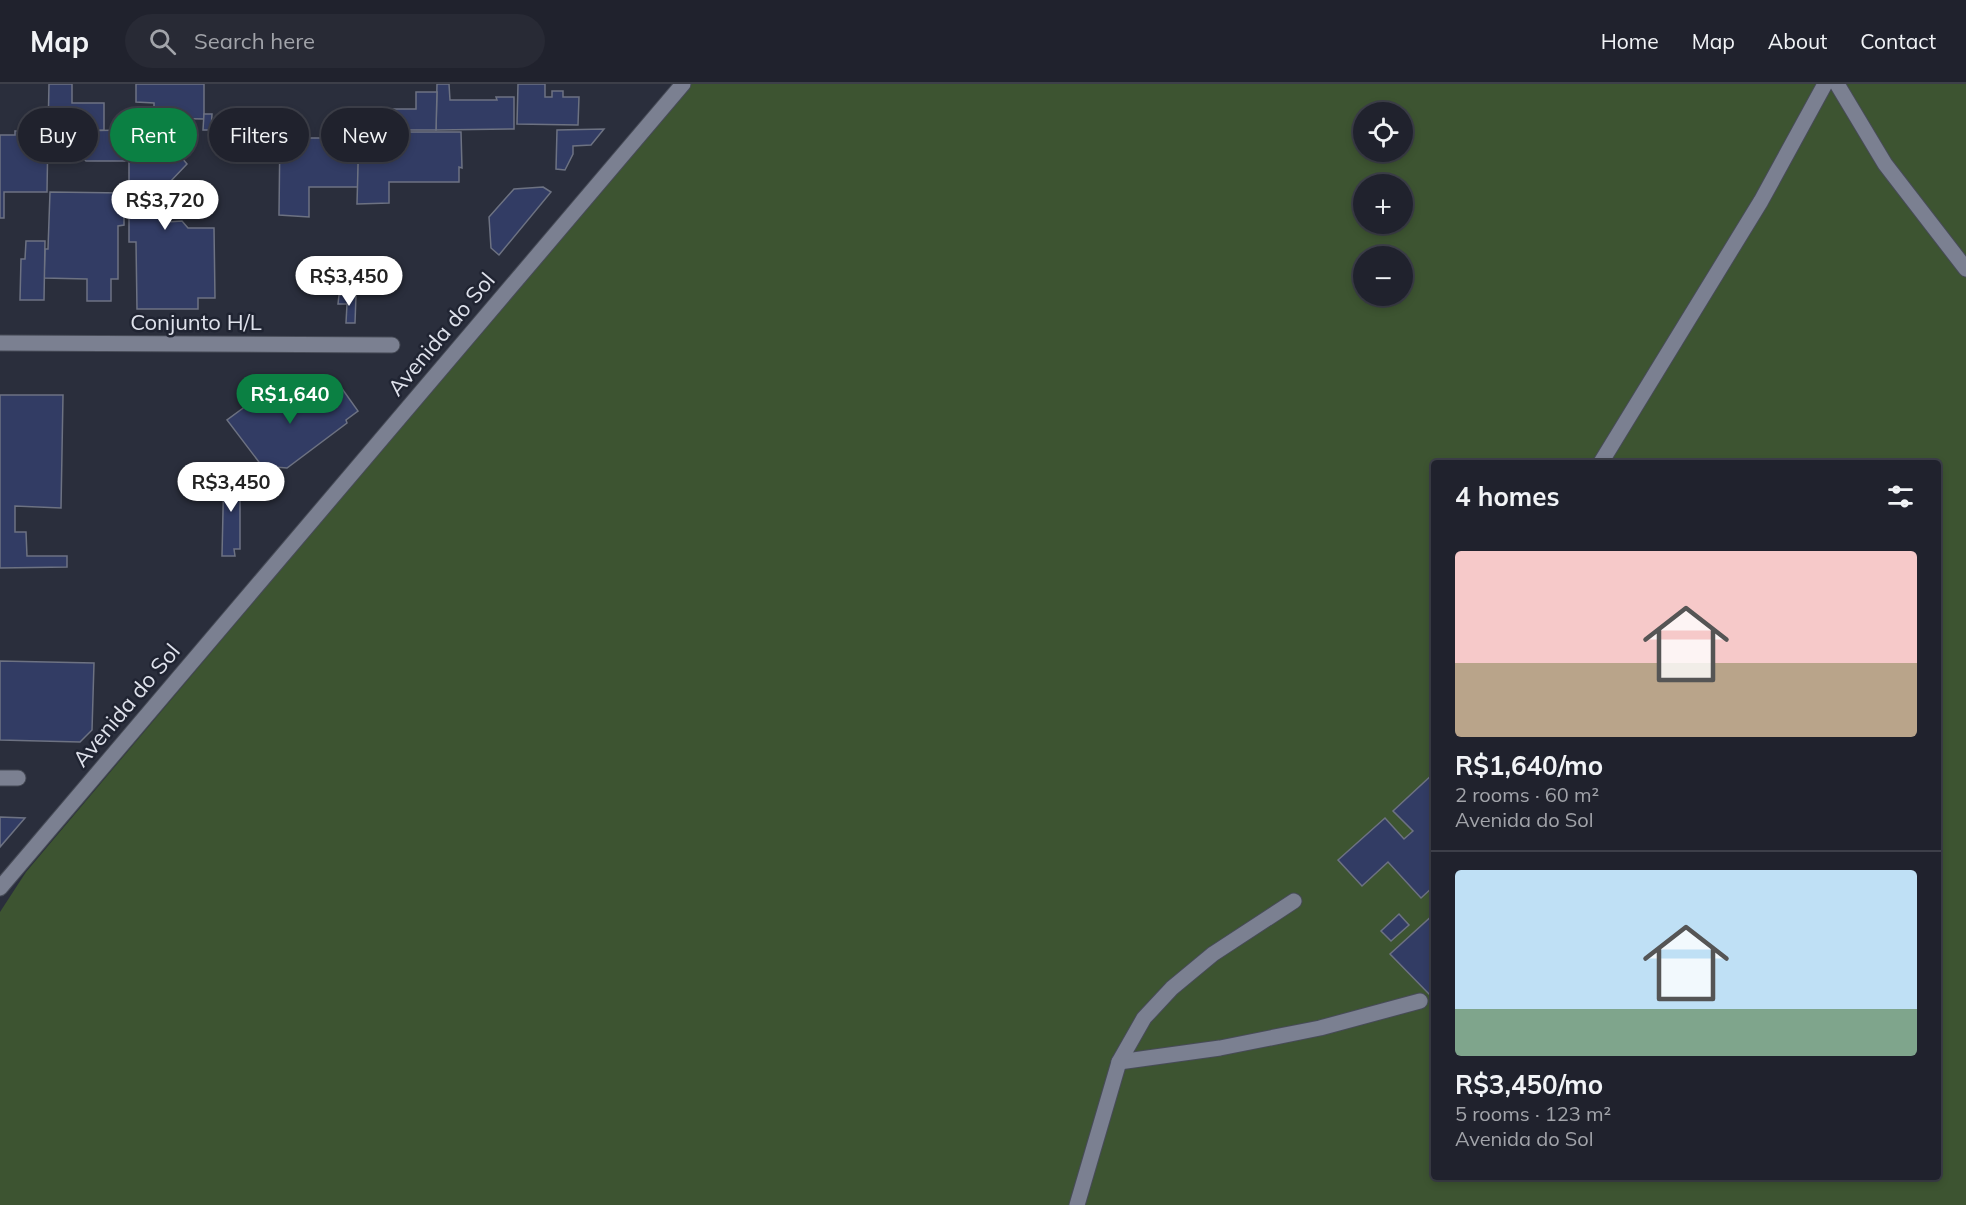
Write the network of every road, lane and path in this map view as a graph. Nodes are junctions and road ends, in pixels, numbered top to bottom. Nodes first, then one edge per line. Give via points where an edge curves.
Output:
1 (683, 84) edge
2 (1825, 84) edge
3 (1837, 84) edge
4 (1966, 269) edge
5 (0, 343) edge
6 (392, 345) dead end
7 (1602, 460) edge
8 (0, 778) edge
9 (18, 778) dead end
10 (0, 888) edge
11 (1294, 901) dead end
12 (1420, 1001) dead end
13 (1119, 1062) junction
14 (1077, 1205) edge

1 - 10 street, Avenida do Sol
2 - 7 street via 1761,201
3 - 4 street via 1884,164
5 - 6 street, Conjunto H/L
8 - 9 street
11 - 13 street via 1213,954 1172,988 1144,1018
12 - 13 street via 1320,1028
13 - 14 street

